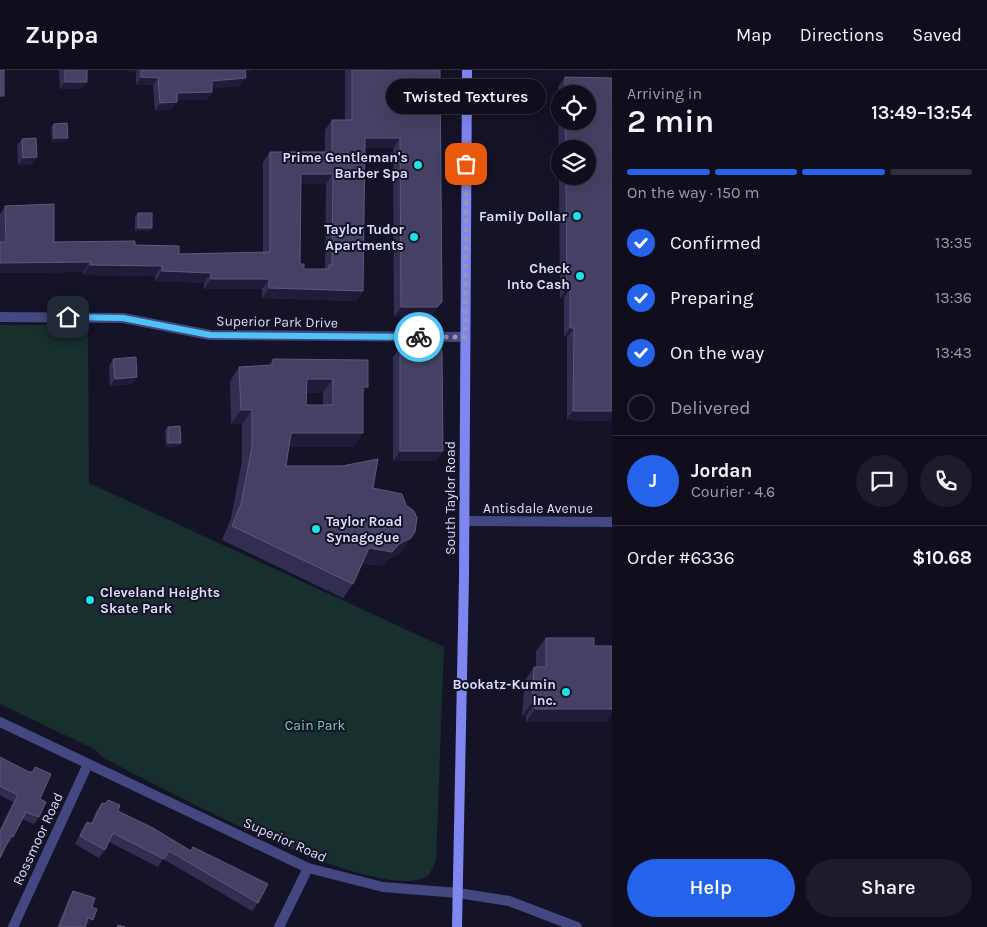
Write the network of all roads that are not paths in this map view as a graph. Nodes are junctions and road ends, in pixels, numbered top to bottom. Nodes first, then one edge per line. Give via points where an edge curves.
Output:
1 (466, 70) edge
2 (0, 317) edge
3 (465, 337) junction
4 (464, 521) junction
5 (612, 522) edge
6 (0, 722) edge
7 (88, 764) junction
8 (308, 868) junction
9 (458, 893) junction
10 (13, 927) edge
11 (279, 927) edge
12 (457, 927) edge
13 (577, 927) edge

1 - 3 main road, South Taylor Road
2 - 3 street, Superior Park Drive via 123,318 210,335
3 - 4 main road, South Taylor Road
4 - 5 street, Antisdale Avenue
4 - 9 main road, South Taylor Road
6 - 7 street, Superior Road
7 - 8 street, Superior Road
7 - 10 street, Rossmoor Road
8 - 9 street, Superior Road via 383,887
8 - 11 street
9 - 12 main road, South Taylor Road
9 - 13 street, Superior Road via 509,901

